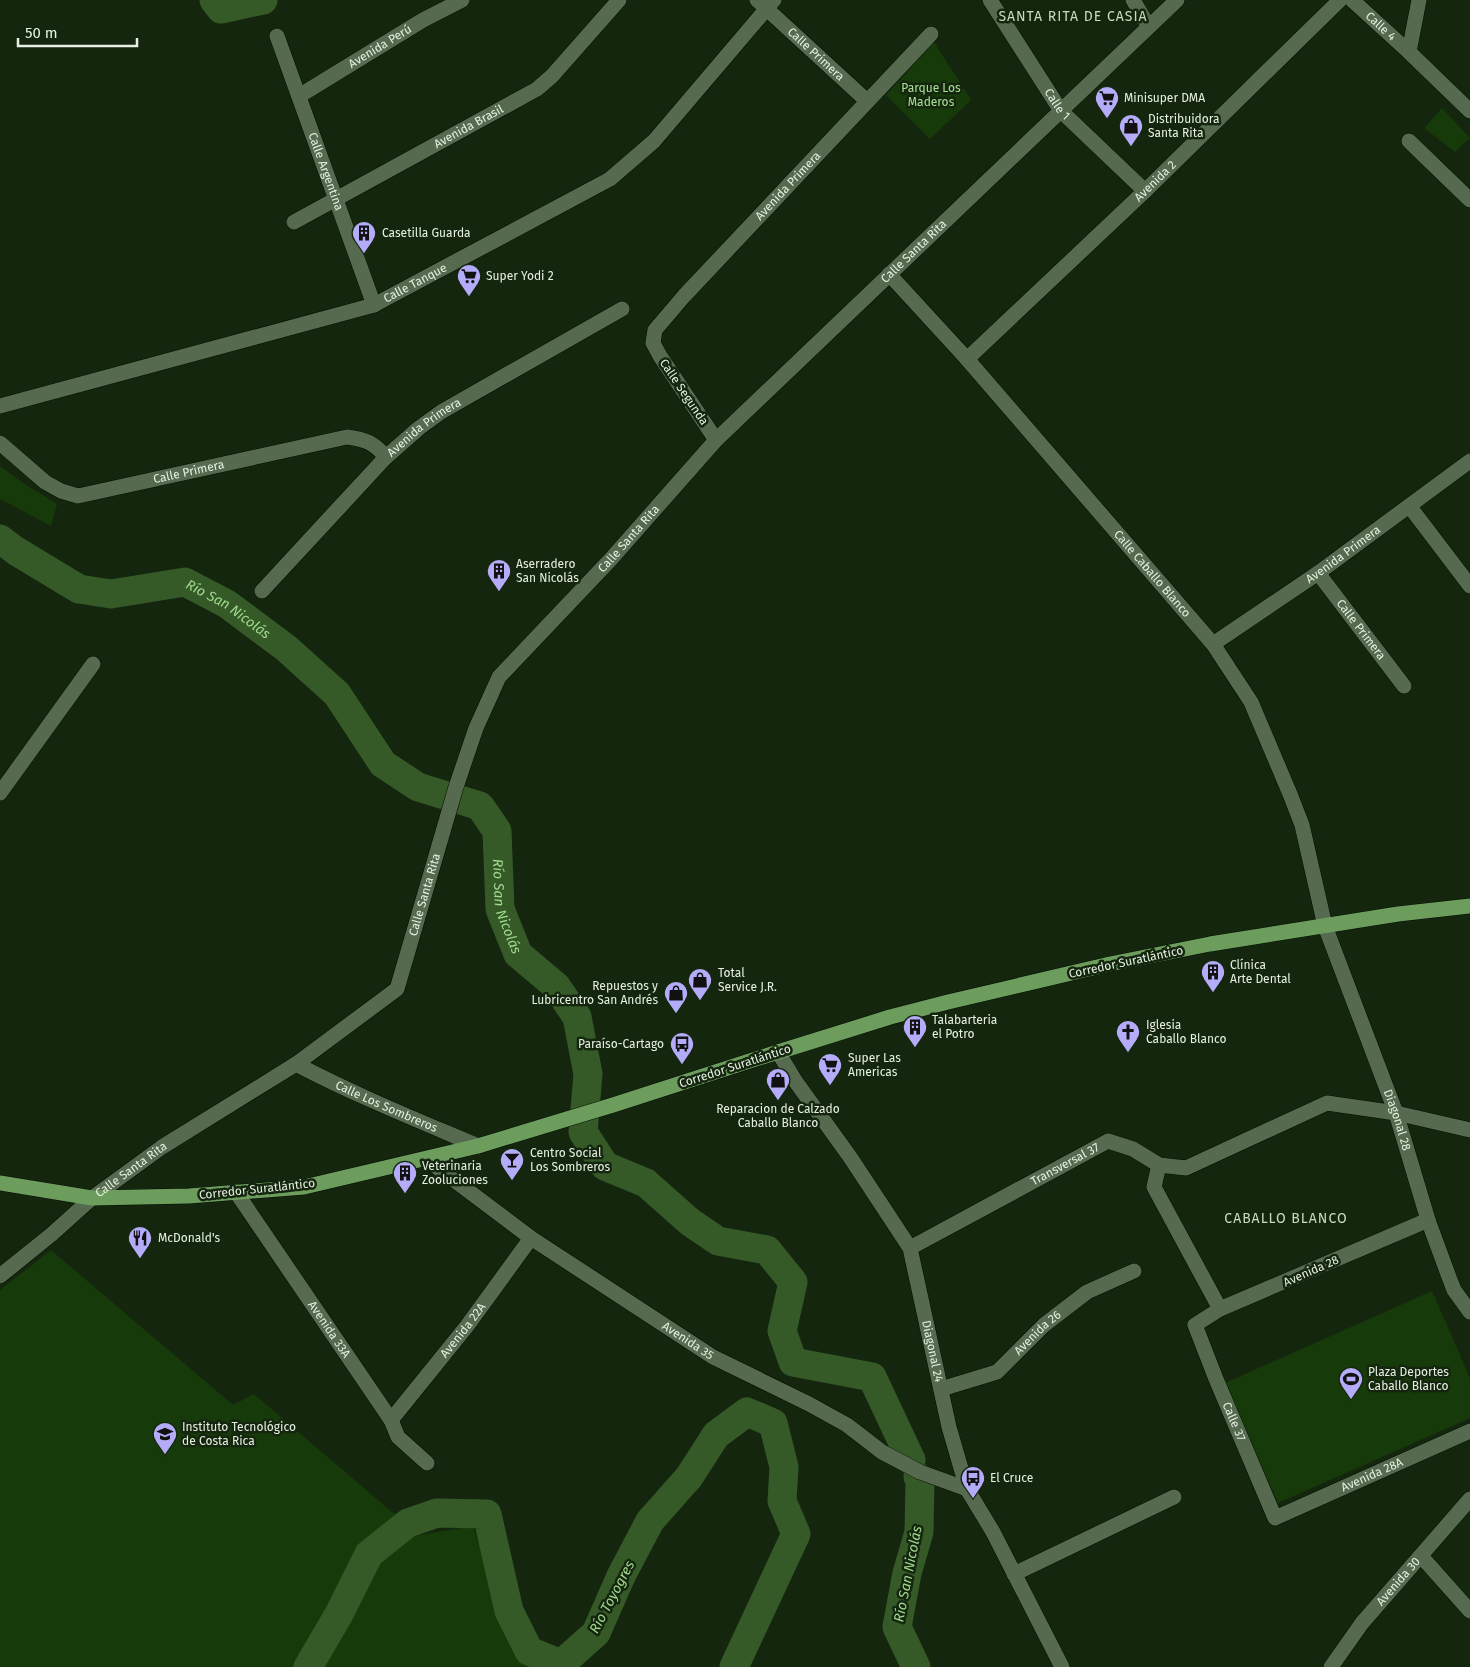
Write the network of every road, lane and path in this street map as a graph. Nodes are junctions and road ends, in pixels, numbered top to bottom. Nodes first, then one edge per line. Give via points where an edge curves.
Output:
1 (462, 0) edge
2 (619, 0) edge
3 (990, 0) edge
4 (1133, 0) edge
5 (1177, 0) edge
6 (1340, 0) edge
7 (1352, 0) edge
8 (1419, 0) edge
9 (766, 3) edge
10 (1149, 27) junction
11 (931, 34) dead end
12 (277, 36) dead end
13 (1409, 52) junction
14 (299, 96) junction
15 (867, 101) junction
16 (1061, 111) junction
17 (1470, 111) edge
18 (1410, 142) dead end
19 (1145, 191) junction
20 (336, 200) junction
21 (1470, 200) edge
22 (294, 222) dead end
23 (889, 274) junction
24 (374, 305) junction
25 (622, 308) dead end
26 (653, 343) joint
27 (966, 359) junction
28 (0, 406) edge
29 (716, 440) junction
30 (0, 442) edge
31 (386, 457) junction
32 (1470, 461) edge
33 (1410, 507) junction
34 (1318, 573) junction
35 (1470, 586) edge
36 (262, 591) dead end
37 (1213, 644) junction
38 (93, 664) dead end
39 (1404, 686) dead end
40 (0, 793) edge
41 (1470, 906) edge
42 (1325, 926) junction
43 (778, 1052) junction
44 (296, 1064) junction
45 (1396, 1113) junction
46 (1470, 1130) edge
47 (478, 1146) junction
48 (426, 1159) junction
49 (1159, 1165) junction
50 (0, 1183) edge
51 (236, 1192) junction
52 (92, 1198) junction
53 (1428, 1220) junction
54 (531, 1238) junction
55 (910, 1248) junction
56 (1134, 1271) dead end
57 (0, 1276) edge
58 (1220, 1309) junction
59 (1470, 1312) edge
60 (1195, 1325) joint
61 (941, 1389) junction
62 (391, 1420) junction
63 (1470, 1431) edge
64 (427, 1464) dead end
65 (967, 1489) junction
66 (1174, 1497) dead end
67 (1470, 1499) edge
68 (1275, 1518) joint
69 (1421, 1556) junction
70 (1014, 1574) junction
71 (1470, 1611) edge
72 (1062, 1667) edge
73 (1331, 1667) edge

1 - 14 street, Avenida Perú via 423,20
2 - 20 street, Avenida Brasil via 537,89
3 - 16 street, Calle 1
4 - 10 street
5 - 10 street, Calle Santa Rita
6 - 19 street, Avenida 2
7 - 13 street, Calle 4
8 - 13 street
9 - 15 street, Calle Primera
9 - 24 street, Calle Tanque via 654,141 610,179
10 - 16 street, Calle Santa Rita
11 - 15 street, Avenida Primera
12 - 14 street, Calle Argentina
13 - 17 street, Calle 4
14 - 20 street, Calle Argentina
15 - 26 street, Avenida Primera via 684,296 655,330
16 - 19 street, Calle 1
16 - 23 street, Calle Santa Rita
18 - 21 street
19 - 27 street, Avenida 2
20 - 22 street, Avenida Brasil
20 - 24 street, Calle Argentina
23 - 27 street, Calle Caballo Blanco
23 - 29 street, Calle Santa Rita
24 - 28 street, Calle Tanque
25 - 31 street, Avenida Primera via 441,412
26 - 29 street, Calle Segunda
27 - 37 street, Calle Caballo Blanco
29 - 44 street, Calle Santa Rita via 611,559 499,677 476,728 456,787 397,989
30 - 31 street, Calle Primera via 44,482 78,496 347,437 364,439
31 - 36 street, Avenida Primera
32 - 33 street, Avenida Primera
33 - 34 street, Avenida Primera
33 - 35 street
34 - 37 street, Avenida Primera
34 - 39 street, Calle Primera
37 - 42 street, Calle Caballo Blanco via 1251,702 1290,794 1302,825
38 - 40 street
41 - 42 main road, Corredor Suratlántico
42 - 43 main road, Corredor Suratlántico via 1259,935 1110,964 890,1017
42 - 45 street, Diagonal 28
43 - 47 main road, Corredor Suratlántico
43 - 55 street, Diagonal 24
44 - 47 street, Calle Los Sombreros via 371,1101
44 - 52 street, Calle Santa Rita via 162,1147
45 - 46 street, Transversal 37
45 - 49 street, Transversal 37 via 1327,1103 1186,1168
45 - 53 street, Diagonal 28
47 - 48 main road, Corredor Suratlántico
48 - 51 main road, Corredor Suratlántico via 304,1187
48 - 54 street, Avenida 35
49 - 55 street, Transversal 37 via 1133,1149 1108,1141
49 - 58 street via 1154,1187
50 - 52 main road, Corredor Suratlántico
51 - 52 main road, Corredor Suratlántico
51 - 62 street, Avenida 33A
52 - 57 street, Calle Santa Rita
53 - 58 street, Avenida 28
53 - 59 street, Diagonal 28 via 1454,1290
54 - 62 street, Avenida 22A via 467,1326
54 - 65 street, Avenida 35 via 713,1357 847,1424 882,1452 920,1472
55 - 61 street, Diagonal 24
56 - 61 street, Avenida 26 via 1087,1292 1044,1325 997,1372
58 - 60 street, Avenida 28
60 - 68 street, Calle 37
61 - 65 street, Diagonal 24
62 - 64 street, Avenida 33A via 398,1436
63 - 68 street, Avenida 28A
65 - 70 street, Diagonal 24
66 - 70 street
67 - 69 street, Avenida 30
69 - 71 street
69 - 73 street, Avenida 30 via 1362,1623
70 - 72 street, Diagonal 24

